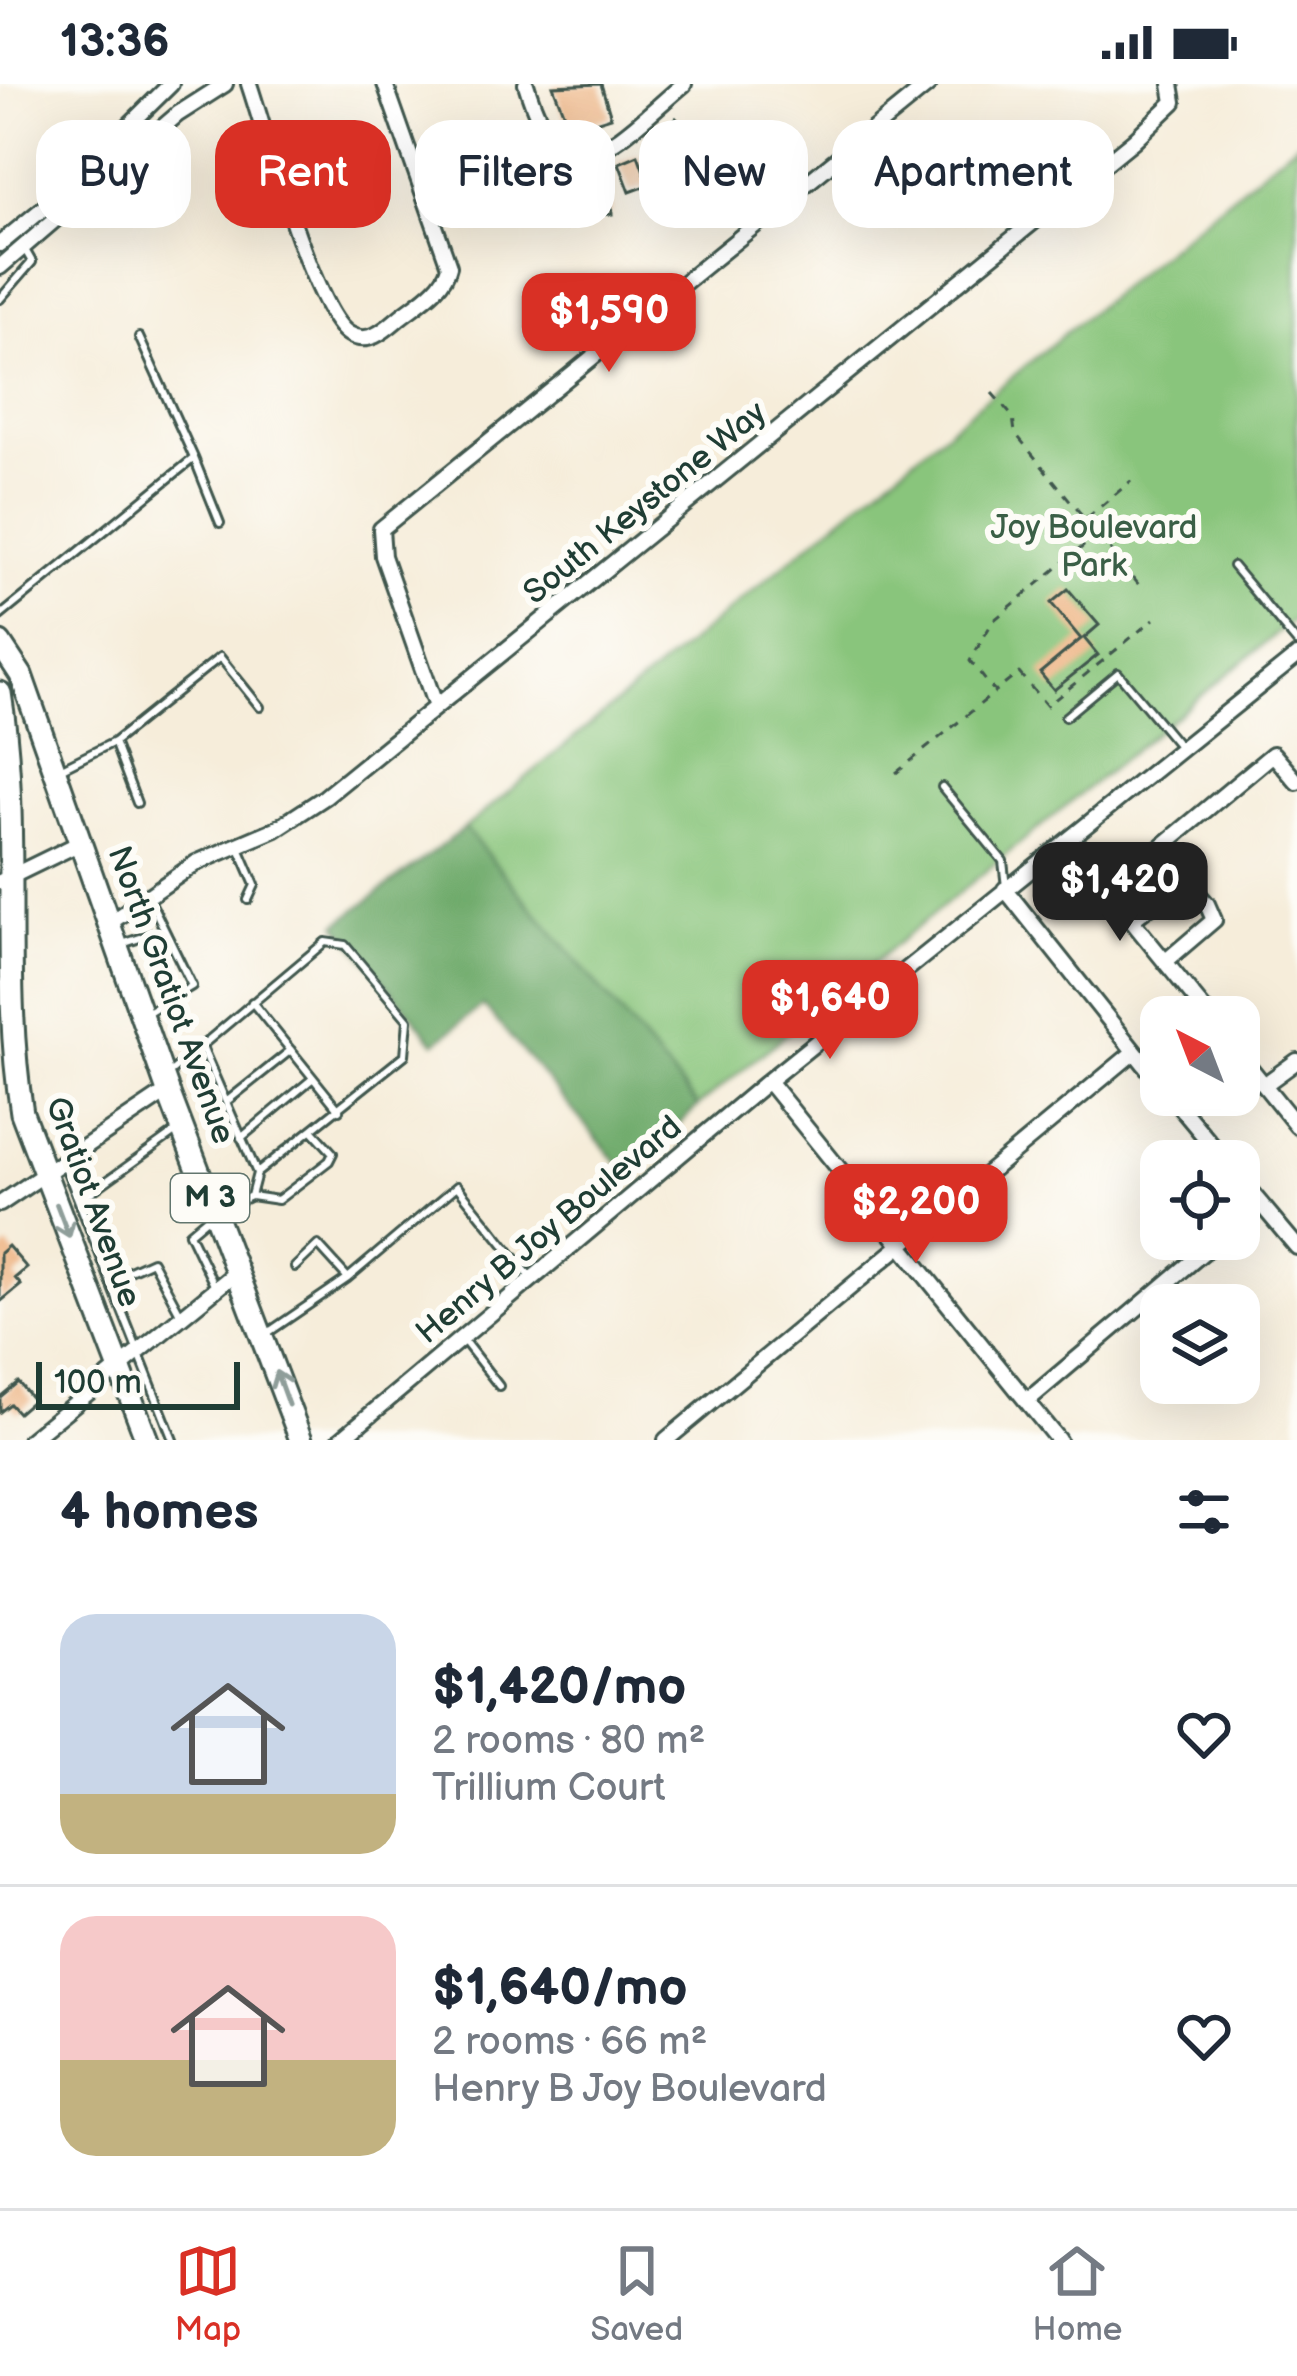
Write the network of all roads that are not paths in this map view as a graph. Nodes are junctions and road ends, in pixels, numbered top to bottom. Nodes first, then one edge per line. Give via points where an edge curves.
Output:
1 (171, 84) edge
2 (225, 84) edge
3 (249, 84) edge
4 (385, 84) edge
5 (526, 84) edge
6 (684, 84) edge
7 (929, 84) edge
8 (1172, 84) edge
9 (134, 120) edge
10 (171, 120) edge
11 (36, 212) edge
12 (47, 228) edge
13 (13, 233) junction
14 (0, 244) edge
15 (24, 248) junction
16 (0, 267) edge
17 (0, 299) edge
18 (139, 337) dead end
19 (194, 458) junction
20 (220, 523) dead end
21 (1232, 566) dead end
22 (0, 616) edge
23 (0, 643) edge
24 (1297, 643) edge
25 (1297, 656) edge
26 (0, 693) edge
27 (260, 707) dead end
28 (436, 707) junction
29 (1065, 717) dead end
30 (114, 742) junction
31 (1182, 748) junction
32 (55, 771) junction
33 (1297, 782) edge
34 (942, 787) dead end
35 (136, 803) dead end
36 (1067, 841) junction
37 (80, 842) junction
38 (237, 845) junction
39 (1185, 879) junction
40 (3, 880) edge
41 (1005, 889) junction
42 (148, 896) junction
43 (248, 900) dead end
44 (1132, 920) junction
45 (110, 922) junction
46 (164, 930) junction
47 (118, 945) junction
48 (1166, 961) junction
49 (1194, 996) edge
50 (252, 1002) junction
51 (142, 1016) junction
52 (202, 1047) junction
53 (291, 1050) junction
54 (1134, 1052) junction
55 (1140, 1059) edge
56 (1297, 1061) edge
57 (313, 1078) junction
58 (1260, 1080) edge
59 (768, 1081) junction
60 (166, 1084) junction
61 (1264, 1085) junction
62 (226, 1102) junction
63 (339, 1110) junction
64 (1188, 1116) edge
65 (1297, 1126) edge
66 (182, 1127) junction
67 (313, 1131) junction
68 (242, 1138) junction
69 (1208, 1140) edge
70 (54, 1169) junction
71 (256, 1173) junction
72 (251, 1196) junction
73 (79, 1201) junction
74 (0, 1204) edge
75 (1261, 1204) edge
76 (215, 1213) junction
77 (902, 1246) junction
78 (1297, 1247) edge
79 (1194, 1260) edge
80 (295, 1267) dead end
81 (238, 1271) junction
82 (348, 1278) junction
83 (532, 1279) junction
84 (110, 1280) junction
85 (216, 1288) junction
86 (182, 1316) junction
87 (263, 1336) junction
88 (462, 1339) junction
89 (138, 1352) junction
90 (119, 1367) junction
91 (499, 1386) dead end
92 (1027, 1401) junction
93 (30, 1440) edge
94 (147, 1440) edge
95 (173, 1440) edge
96 (301, 1440) edge
97 (340, 1440) edge
98 (666, 1440) edge
99 (1058, 1440) edge

1 - 9 street
2 - 10 street
3 - 4 street via 324,302 348,334 363,339 433,290 449,266
5 - 6 street via 548,138 571,154 605,148
7 - 28 street via 381,529 383,556
8 - 28 street, South Keystone Way via 1174,102 1133,141
11 - 13 street
12 - 15 street
13 - 14 street
13 - 15 street
15 - 16 street
15 - 17 lane via 32,262
18 - 19 lane
19 - 20 lane
19 - 22 lane
21 - 24 lane
23 - 32 main road, North Gratiot Avenue / M 3 via 21,675
25 - 31 street, Henry B Joy Boulevard
26 - 40 main road, Gratiot Avenue via 7,752
27 - 30 lane via 220,657
28 - 38 street, South Keystone Way via 298,816
29 - 31 lane via 1118,673
30 - 32 lane
30 - 35 lane
31 - 36 street, Henry B Joy Boulevard
32 - 37 main road, North Gratiot Avenue / M 3
33 - 39 street via 1273,754 1159,849
34 - 41 lane via 1003,861
36 - 41 street, Henry B Joy Boulevard
36 - 44 street
37 - 40 street
37 - 45 main road, North Gratiot Avenue / M 3
38 - 42 street, South Keystone Way
38 - 43 lane via 255,885
39 - 44 street
39 - 48 street via 1214,920
40 - 70 main road, Gratiot Avenue via 14,1079
41 - 54 street
41 - 59 street, Henry B Joy Boulevard
42 - 45 street, South Keystone Way
42 - 46 lane
44 - 48 street
45 - 47 main road, North Gratiot Avenue / M 3
46 - 47 lane
46 - 51 lane via 193,986
47 - 51 main road, North Gratiot Avenue / M 3
48 - 49 street
50 - 52 lane
50 - 53 lane
50 - 63 lane via 326,942 345,944 408,1021 405,1055
51 - 60 main road, North Gratiot Avenue / M 3
52 - 60 lane
52 - 62 lane
53 - 57 lane
53 - 62 lane
54 - 55 street
54 - 77 street
56 - 61 street
57 - 63 lane
57 - 68 lane
58 - 61 street
59 - 77 street
59 - 83 street, Henry B Joy Boulevard
60 - 66 main road, North Gratiot Avenue / M 3
60 - 70 street
61 - 65 street
62 - 68 lane
63 - 67 lane
64 - 69 street
66 - 73 lane
66 - 76 main road, North Gratiot Avenue / M 3
67 - 71 lane
67 - 72 lane via 333,1153 329,1161 278,1200
68 - 71 lane
70 - 73 lane
70 - 74 street
70 -> 90 main road, Gratiot Avenue
71 - 72 lane
72 - 76 lane
73 - 84 lane
75 - 78 street
76 - 81 main road, North Gratiot Avenue / M 3
76 - 85 lane via 189,1233
77 - 92 street
77 - 98 street
79 - 92 street
80 - 82 lane via 319,1245
81 - 85 street
81 - 87 main road, North Gratiot Avenue / M 3
82 - 83 lane via 457,1186
82 - 87 lane
83 - 88 street, Henry B Joy Boulevard
84 - 86 lane via 152,1261
84 - 89 lane
85 - 86 street
86 - 89 street
96 -> 87 main road, North Gratiot Avenue / M 3
88 - 91 lane
88 - 97 street, Henry B Joy Boulevard
89 - 90 street
89 - 95 lane
90 - 93 street
90 - 94 main road, Gratiot Avenue
92 - 99 street

